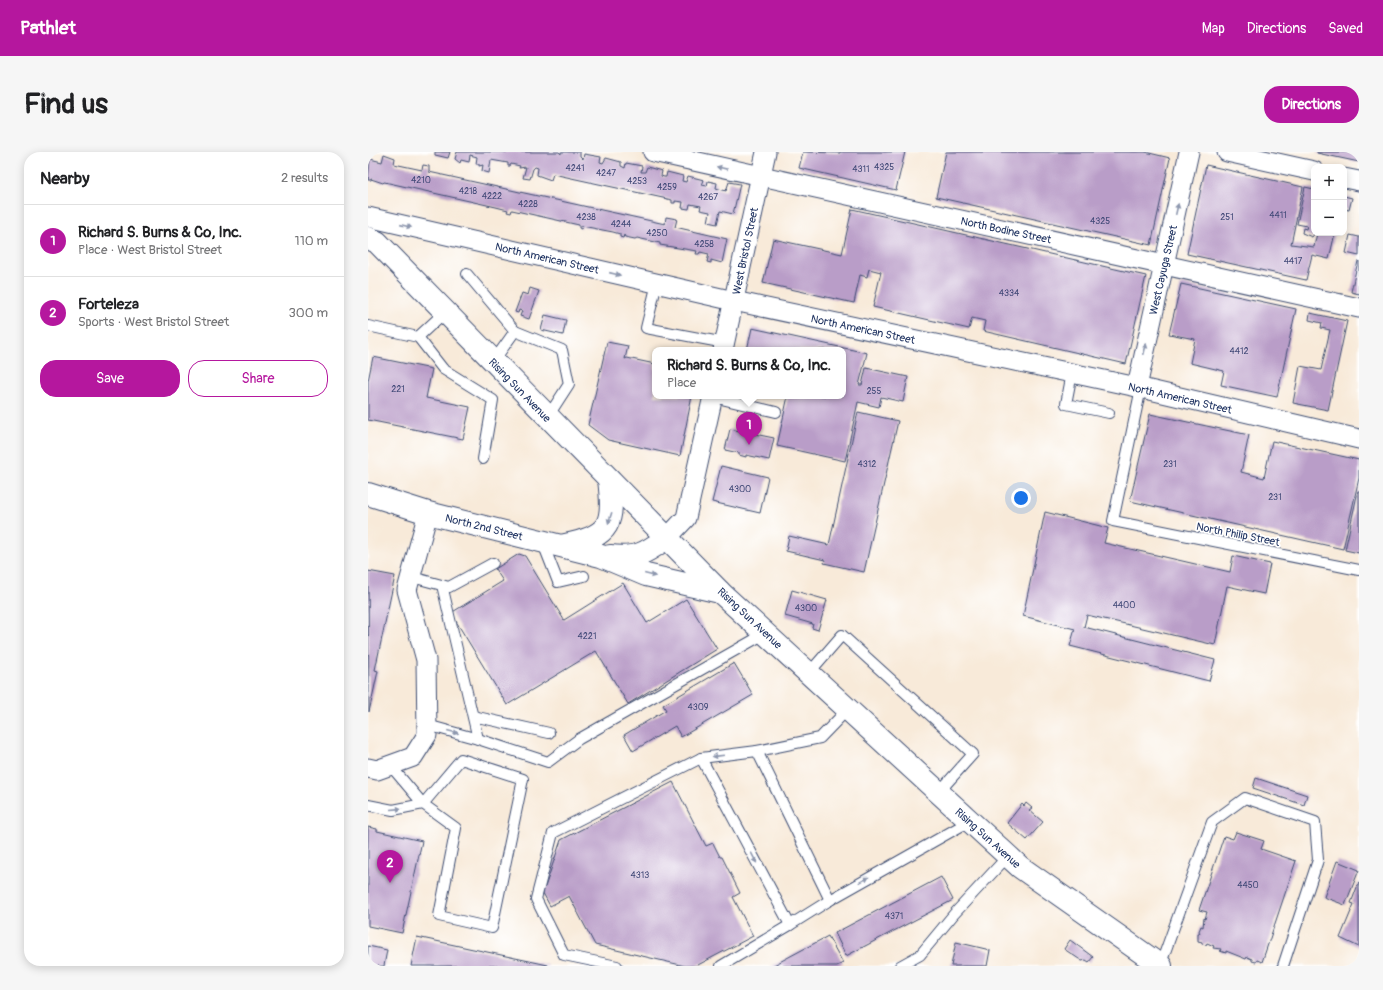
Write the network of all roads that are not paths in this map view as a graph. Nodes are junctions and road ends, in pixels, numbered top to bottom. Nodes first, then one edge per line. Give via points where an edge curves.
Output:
1 (653, 152) edge
2 (766, 152) edge
3 (1189, 152) edge
4 (1227, 152) edge
5 (1311, 170) edge
6 (760, 177) junction
7 (1347, 179) edge
8 (1359, 181) edge
9 (368, 217) edge
10 (368, 238) edge
11 (1164, 264) junction
12 (467, 274) dead end
13 (657, 283) junction
14 (734, 301) junction
15 (1359, 308) edge
16 (445, 312) junction
17 (368, 328) edge
18 (515, 331) junction
19 (418, 337) junction
20 (724, 347) edge
21 (493, 362) junction
22 (1072, 373) junction
23 (1139, 388) junction
24 (712, 399) edge
25 (725, 399) edge
26 (776, 412) dead end
27 (1109, 412) dead end
28 (547, 418) junction
29 (1359, 439) edge
30 (483, 459) dead end
31 (609, 479) junction
32 (368, 494) edge
33 (428, 512) junction
34 (668, 538) junction
35 (552, 543) junction
36 (600, 556) junction
37 (493, 563) dead end
38 (1359, 570) edge
39 (584, 576) dead end
40 (412, 577) junction
41 (442, 585) junction
42 (720, 592) junction
43 (766, 633) junction
44 (809, 673) junction
45 (848, 709) junction
46 (473, 716) junction
47 (427, 725) junction
48 (549, 733) dead end
49 (478, 739) junction
50 (757, 751) junction
51 (701, 758) junction
52 (390, 765) junction
53 (368, 768) edge
54 (939, 792) junction
55 (423, 804) junction
56 (368, 805) edge
57 (970, 821) junction
58 (1008, 856) junction
59 (830, 900) junction
60 (790, 925) junction
61 (617, 966) edge
62 (721, 966) edge
63 (900, 966) edge
64 (1161, 966) edge
65 (1284, 966) edge

6 -> 1 street, North Bodine Street
2 - 6 street, West Bristol Street
11 -> 3 street, West Cayuga Street
4 - 5 street
6 - 11 street, North Bodine Street
6 - 14 street, West Bristol Street
7 - 8 street
9 -> 13 street, North American Street
10 - 16 street, Rising Sun Avenue via 376,242
11 - 15 street, North Bodine Street
23 -> 11 street, West Cayuga Street
12 - 18 lane
13 - 14 street, North American Street
13 - 20 lane via 646,328
14 - 20 street, West Bristol Street
14 - 22 street, North American Street
16 - 19 lane
16 - 21 street, Rising Sun Avenue
17 - 19 lane
18 - 21 lane
18 - 28 lane via 562,350 569,384
19 - 30 lane via 442,369 493,400
21 - 28 street, Rising Sun Avenue
22 - 23 street, North American Street
22 - 27 lane via 1066,404
23 - 29 street, North American Street
23 - 38 lane, North Philip Street via 1113,521
24 - 34 street via 686,518
25 - 26 lane
28 - 31 street, Rising Sun Avenue
31 - 34 street, Rising Sun Avenue
31 -> 35 street via 612,509 608,524 594,538
32 - 33 street, North 2nd Street
33 - 35 street, North 2nd Street
33 - 40 street
34 - 36 street, North 2nd Street via 639,556
34 - 42 street, Rising Sun Avenue
35 - 36 street, North 2nd Street
35 - 39 lane via 558,582
36 -> 42 street, North 2nd Street via 646,575
37 - 41 lane via 449,587
40 - 41 lane
40 - 47 street via 407,590 426,660
41 - 46 lane
42 - 43 street, Rising Sun Avenue
43 - 44 street, Rising Sun Avenue
43 - 49 lane via 579,739 548,762
44 - 45 street, Rising Sun Avenue
44 - 54 lane via 842,636 973,754
45 - 50 lane via 820,738
45 - 54 street, Rising Sun Avenue
46 - 48 lane
46 - 49 lane
47 -> 49 lane
47 - 52 street via 427,735 413,757
50 -> 51 lane
50 - 59 lane
51 -> 60 lane
51 - 61 lane via 553,833 536,899 564,955
52 - 53 street via 377,770
52 - 55 lane
54 - 57 street, Rising Sun Avenue
55 - 55 lane via 461,759 523,779 492,928 439,916 456,828
56 -> 55 lane via 393,810
57 - 58 street, Rising Sun Avenue
59 -> 57 lane
58 - 63 lane via 920,955
58 - 64 street, Rising Sun Avenue
59 - 60 lane
60 - 62 lane
64 - 65 lane via 1212,822 1245,798 1315,822 1318,860

